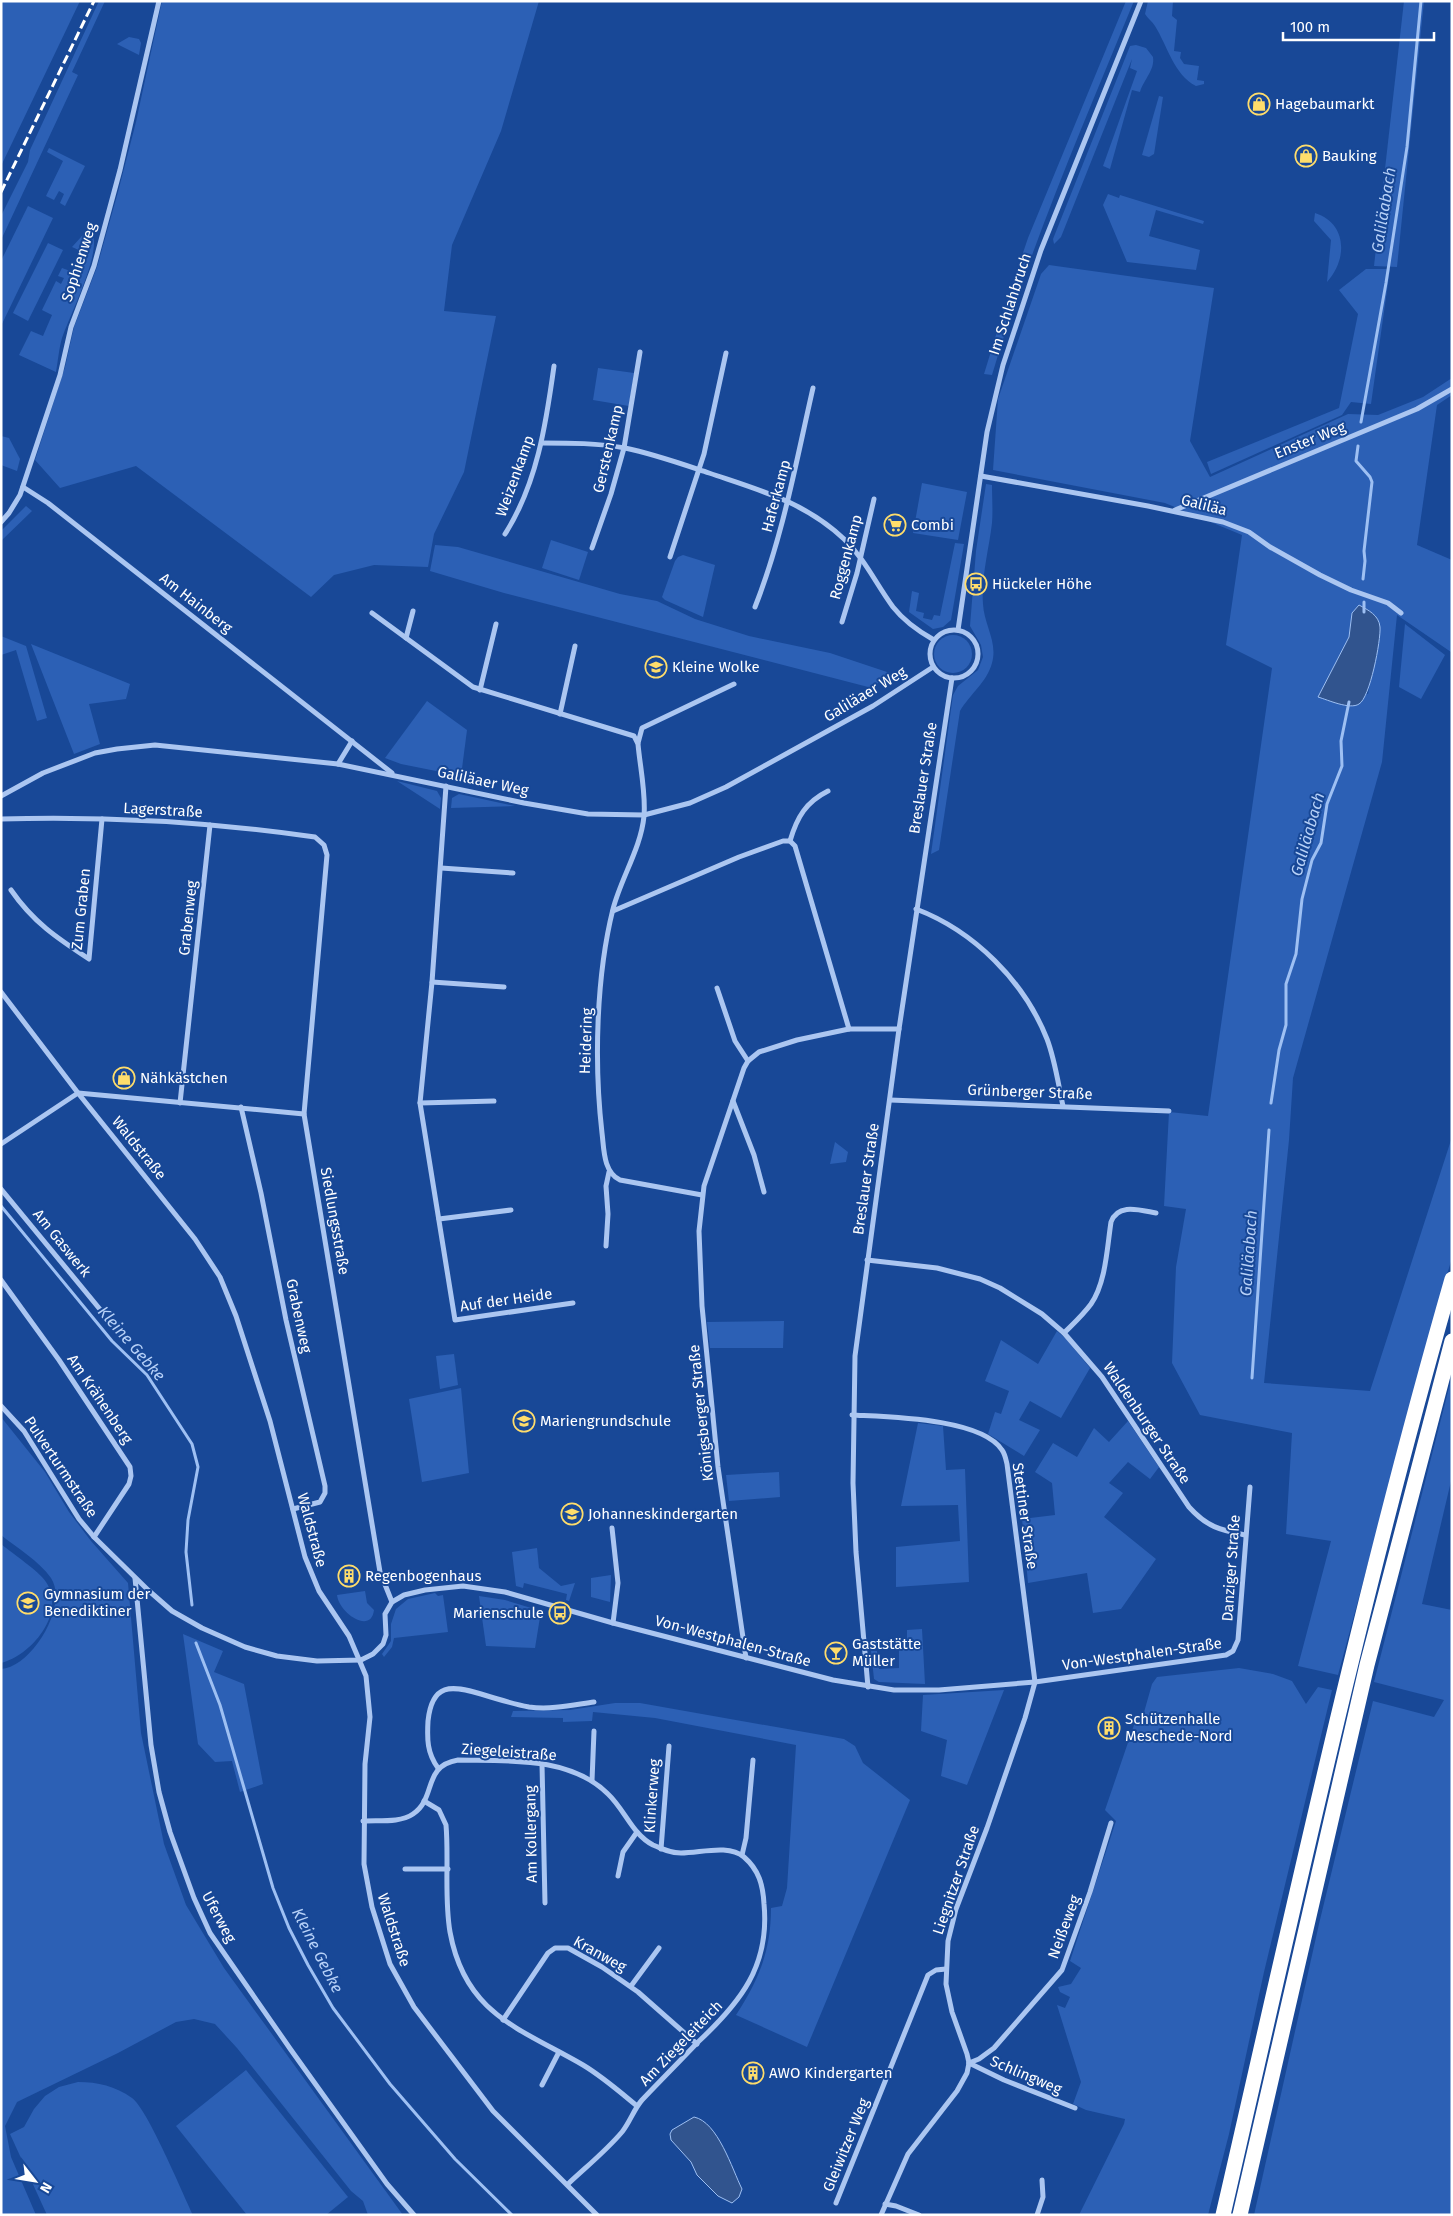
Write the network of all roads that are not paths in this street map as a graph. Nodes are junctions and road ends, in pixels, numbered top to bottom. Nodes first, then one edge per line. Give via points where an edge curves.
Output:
1 (159, 1) edge
2 (1141, 1) edge
3 (640, 352) dead end
4 (726, 353) dead end
5 (554, 366) dead end
6 (813, 388) dead end
7 (1452, 389) edge
8 (542, 443) junction
9 (624, 448) junction
10 (699, 470) junction
11 (981, 476) junction
12 (23, 487) junction
13 (874, 499) dead end
14 (788, 501) junction
15 (1175, 511) junction
16 (1, 522) edge
17 (505, 534) dead end
18 (592, 548) dead end
19 (861, 557) junction
20 (670, 558) dead end
21 (755, 607) dead end
22 (413, 611) dead end
23 (372, 613) dead end
24 (1401, 613) dead end
25 (842, 622) dead end
26 (496, 624) dead end
27 (958, 630) junction
28 (406, 638) junction
29 (934, 640) junction
30 (575, 646) dead end
31 (933, 667) junction
32 (952, 678) junction
33 (734, 684) dead end
34 (480, 690) junction
35 (560, 714) junction
36 (352, 741) junction
37 (638, 744) junction
38 (338, 764) junction
39 (394, 774) junction
40 (446, 786) junction
41 (828, 791) dead end
42 (1, 796) edge
43 (644, 815) junction
44 (1, 819) edge
45 (102, 819) junction
46 (210, 825) junction
47 (790, 840) junction
48 (322, 842) joint
49 (441, 868) junction
50 (513, 873) dead end
51 (11, 890) dead end
52 (916, 909) junction
53 (613, 910) junction
54 (432, 982) junction
55 (504, 988) dead end
56 (717, 988) dead end
57 (1, 992) edge
58 (849, 1029) junction
59 (899, 1029) junction
60 (748, 1061) junction
61 (78, 1093) junction
62 (890, 1100) junction
63 (494, 1101) dead end
64 (732, 1101) junction
65 (180, 1103) junction
66 (420, 1103) junction
67 (1063, 1106) junction
68 (241, 1107) junction
69 (1169, 1111) dead end
70 (304, 1114) junction
71 (1, 1144) edge
72 (609, 1172) junction
73 (1, 1189) edge
74 (764, 1192) dead end
75 (702, 1195) junction
76 (511, 1210) dead end
77 (1156, 1213) dead end
78 (439, 1219) junction
79 (606, 1246) dead end
80 (867, 1260) junction
81 (1452, 1279) edge
82 (1, 1280) edge
83 (573, 1303) dead end
84 (103, 1314) dead end
85 (1064, 1333) junction
86 (1452, 1341) edge
87 (1, 1406) edge
88 (852, 1415) junction
89 (1250, 1487) dead end
90 (293, 1509) junction
91 (612, 1528) dead end
92 (1245, 1534) junction
93 (94, 1537) junction
94 (135, 1577) junction
95 (392, 1602) junction
96 (612, 1623) junction
97 (1233, 1651) joint
98 (746, 1658) junction
99 (361, 1660) junction
100 (1035, 1682) junction
101 (868, 1687) junction
102 (594, 1702) dead end
103 (594, 1731) dead end
104 (669, 1746) dead end
105 (753, 1760) dead end
106 (542, 1764) junction
107 (438, 1768) junction
108 (592, 1781) junction
109 (424, 1802) junction
110 (363, 1821) junction
111 (1111, 1823) dead end
112 (637, 1832) junction
113 (661, 1849) junction
114 (742, 1855) junction
115 (405, 1869) dead end
116 (448, 1869) junction
117 (618, 1876) dead end
118 (545, 1903) dead end
119 (659, 1948) dead end
120 (946, 1969) junction
121 (631, 1986) junction
122 (503, 2020) junction
123 (697, 2044) junction
124 (559, 2052) junction
125 (968, 2063) junction
126 (542, 2085) dead end
127 (637, 2106) junction
128 (1075, 2108) dead end
129 (1042, 2180) dead end
130 (568, 2184) junction
131 (836, 2203) dead end
132 (885, 2204) junction
133 (414, 2215) edge
134 (597, 2215) edge
135 (881, 2215) edge
136 (919, 2215) edge
137 (1037, 2215) edge
138 (1223, 2215) edge
139 (1240, 2215) edge

1 - 12 street, Sophienweg via 120,170 96,257 71,327 60,375
2 - 11 street, Im Schlahbruch via 1024,299 994,402
3 - 9 street, Gerstenkamp
4 - 10 street
5 - 8 street, Weizenkamp
6 - 14 street, Haferkamp
7 - 15 street, Enster Weg via 1417,410
8 - 9 street
8 - 17 street, Weizenkamp via 523,499
9 - 10 street
9 - 18 street, Gerstenkamp
10 - 14 street
10 - 20 street
11 - 15 street, Galiläa
11 - 27 street, Im Schlahbruch
12 - 16 street, Sophienweg
12 - 36 street, Am Hainberg via 48,503
13 - 19 street, Roggenkamp
14 - 19 street via 825,523
14 - 21 street, Haferkamp
15 - 24 street, Galiläa via 1223,522 1249,532 1320,575 1388,603
19 - 25 street, Roggenkamp
19 - 29 street via 901,616
22 - 28 street
23 - 28 street
26 - 34 street
27 - 29 street via 944,632
27 - 32 street via 968,634 975,643 977,660 968,674
28 - 34 street
29 - 31 street via 930,653
30 - 35 street
31 - 32 street via 941,675
31 - 43 street, Galiläaer Weg via 873,706 726,787 690,803
32 - 52 street, Breslauer Straße
33 - 37 street via 642,728
34 - 35 street
35 - 37 street via 631,734
36 - 38 street
36 - 39 street, Am Hainberg
37 - 43 street, Heidering
38 - 39 street, Galiläaer Weg
38 - 42 street, Galiläaer Weg via 164,746 117,749 59,766
39 - 40 street, Galiläaer Weg
40 - 43 street, Galiläaer Weg via 588,814
40 - 49 street, Auf der Heide
41 - 47 street via 812,800 802,812
43 - 53 street, Heidering via 641,834
44 - 45 street, Lagerstraße
45 - 46 street, Lagerstraße
45 - 51 street, Zum Graben via 89,958 35,920
46 - 48 street, Lagerstraße via 315,837
46 - 65 street, Grabenweg
47 - 53 street via 739,857
47 - 58 street via 795,846
48 - 70 street, Siedlungsstraße via 327,855
49 - 50 street
49 - 54 street, Auf der Heide
52 - 59 street, Breslauer Straße
52 - 67 street via 935,916 978,944 1013,982 1047,1039
53 - 72 street, Heidering via 604,966 597,1056 597,1094
54 - 55 street
54 - 66 street, Auf der Heide
56 - 60 street via 735,1041
57 - 61 street, Waldstraße
58 - 59 street
58 - 60 street via 769,1048
59 - 62 street, Breslauer Straße
60 - 64 street
61 - 65 street
61 - 71 street
61 - 90 street, Waldstraße via 190,1232 220,1278 236,1316 270,1421
62 - 67 street, Grünberger Straße
62 - 80 street, Breslauer Straße
63 - 66 street
64 - 74 street via 754,1155
64 - 75 street
65 - 68 street
66 - 78 street, Auf der Heide
67 - 69 street, Grünberger Straße
68 - 70 street
68 - 90 street, Grabenweg via 325,1490 320,1502
70 - 95 street, Siedlungsstraße via 380,1572
72 - 75 street via 620,1180
72 - 79 street, Heidering
73 - 84 street, Am Gaswerk
75 - 98 street, Königsberger Straße via 699,1230 707,1364 718,1466
76 - 78 street
77 - 85 street via 1124,1209 1114,1214 1096,1295
78 - 83 street, Auf der Heide via 455,1320
80 - 85 street, Waldenburger Straße via 937,1268 980,1279 1042,1314
80 - 88 street, Breslauer Straße via 855,1356
81 - 138 highway via 1351,1662
82 - 93 street, Am Krähenberg via 130,1467 129,1484
85 - 92 street, Waldenburger Straße via 1118,1398 1189,1507 1210,1526
86 - 139 highway via 1367,1665
87 - 93 street, Pulverturmstraße via 24,1431 71,1508
88 - 100 street, Stettiner Straße via 946,1423 981,1434 1002,1449 1007,1464
88 - 101 street, Breslauer Straße via 856,1552
89 - 92 street, Danziger Straße
90 - 99 street, Waldstraße via 312,1576
91 - 96 street via 618,1584
92 - 97 street, Danziger Straße via 1238,1640
93 - 94 street, Pulverturmstraße
94 - 99 street, Pulverturmstraße via 182,1617 245,1647 307,1660
94 - 133 street, Uferweg via 150,1736 159,1792 194,1898 210,1933 290,2050 387,2184
95 - 96 street, Von-Westphalen-Straße via 433,1588 472,1586 505,1592
95 - 99 street via 385,1614 383,1644
96 - 98 street, Von-Westphalen-Straße
97 - 100 street, Von-Westphalen-Straße via 1226,1655
98 - 101 street, Von-Westphalen-Straße
99 - 110 street, Waldstraße via 370,1717 364,1764
100 - 101 street, Von-Westphalen-Straße via 912,1691
100 - 120 street, Liegnitzer Straße via 998,1798 952,1922
102 - 107 street via 536,1708 467,1690 446,1689 431,1702 428,1723 428,1750
103 - 108 street
104 - 113 street, Klinkerweg
105 - 114 street
106 - 107 street, Ziegeleistraße via 458,1760
106 - 108 street, Ziegeleistraße via 571,1771
106 - 118 street, Am Kollergang
107 - 109 street
108 - 112 street, Ziegeleistraße via 612,1799
109 - 110 street via 415,1813 403,1818
109 - 116 street via 439,1810 445,1820
110 - 130 street, Waldstraße via 367,1888 384,1950 398,1981 493,2111
111 - 125 street, Neißeweg via 1062,1970 994,2048
112 - 113 street, Ziegeleistraße
112 - 117 street via 623,1852
113 - 114 street, Ziegeleistraße via 682,1853 728,1851
114 - 123 street, Am Ziegeleiteich via 761,1879 764,1941 753,1975 735,2005
115 - 116 street
116 - 122 street via 449,1922 459,1965 480,1999
119 - 121 street, Kranweg
120 - 125 street, Liegnitzer Straße via 950,2007
120 - 131 street, Gleiwitzer Weg via 936,1970 928,1976
121 - 122 street, Kranweg via 579,1953 563,1947 555,1948
121 - 123 street, Kranweg
122 - 124 street
123 - 127 street, Am Ziegeleiteich
124 - 126 street
124 - 127 street via 604,2079
125 - 128 street, Schlingweg
125 - 132 street via 960,2085 908,2154
127 - 130 street, Am Ziegeleiteich via 620,2134
129 - 137 street via 1044,2191
130 - 134 street, Waldstraße
132 - 135 street
132 - 136 street

